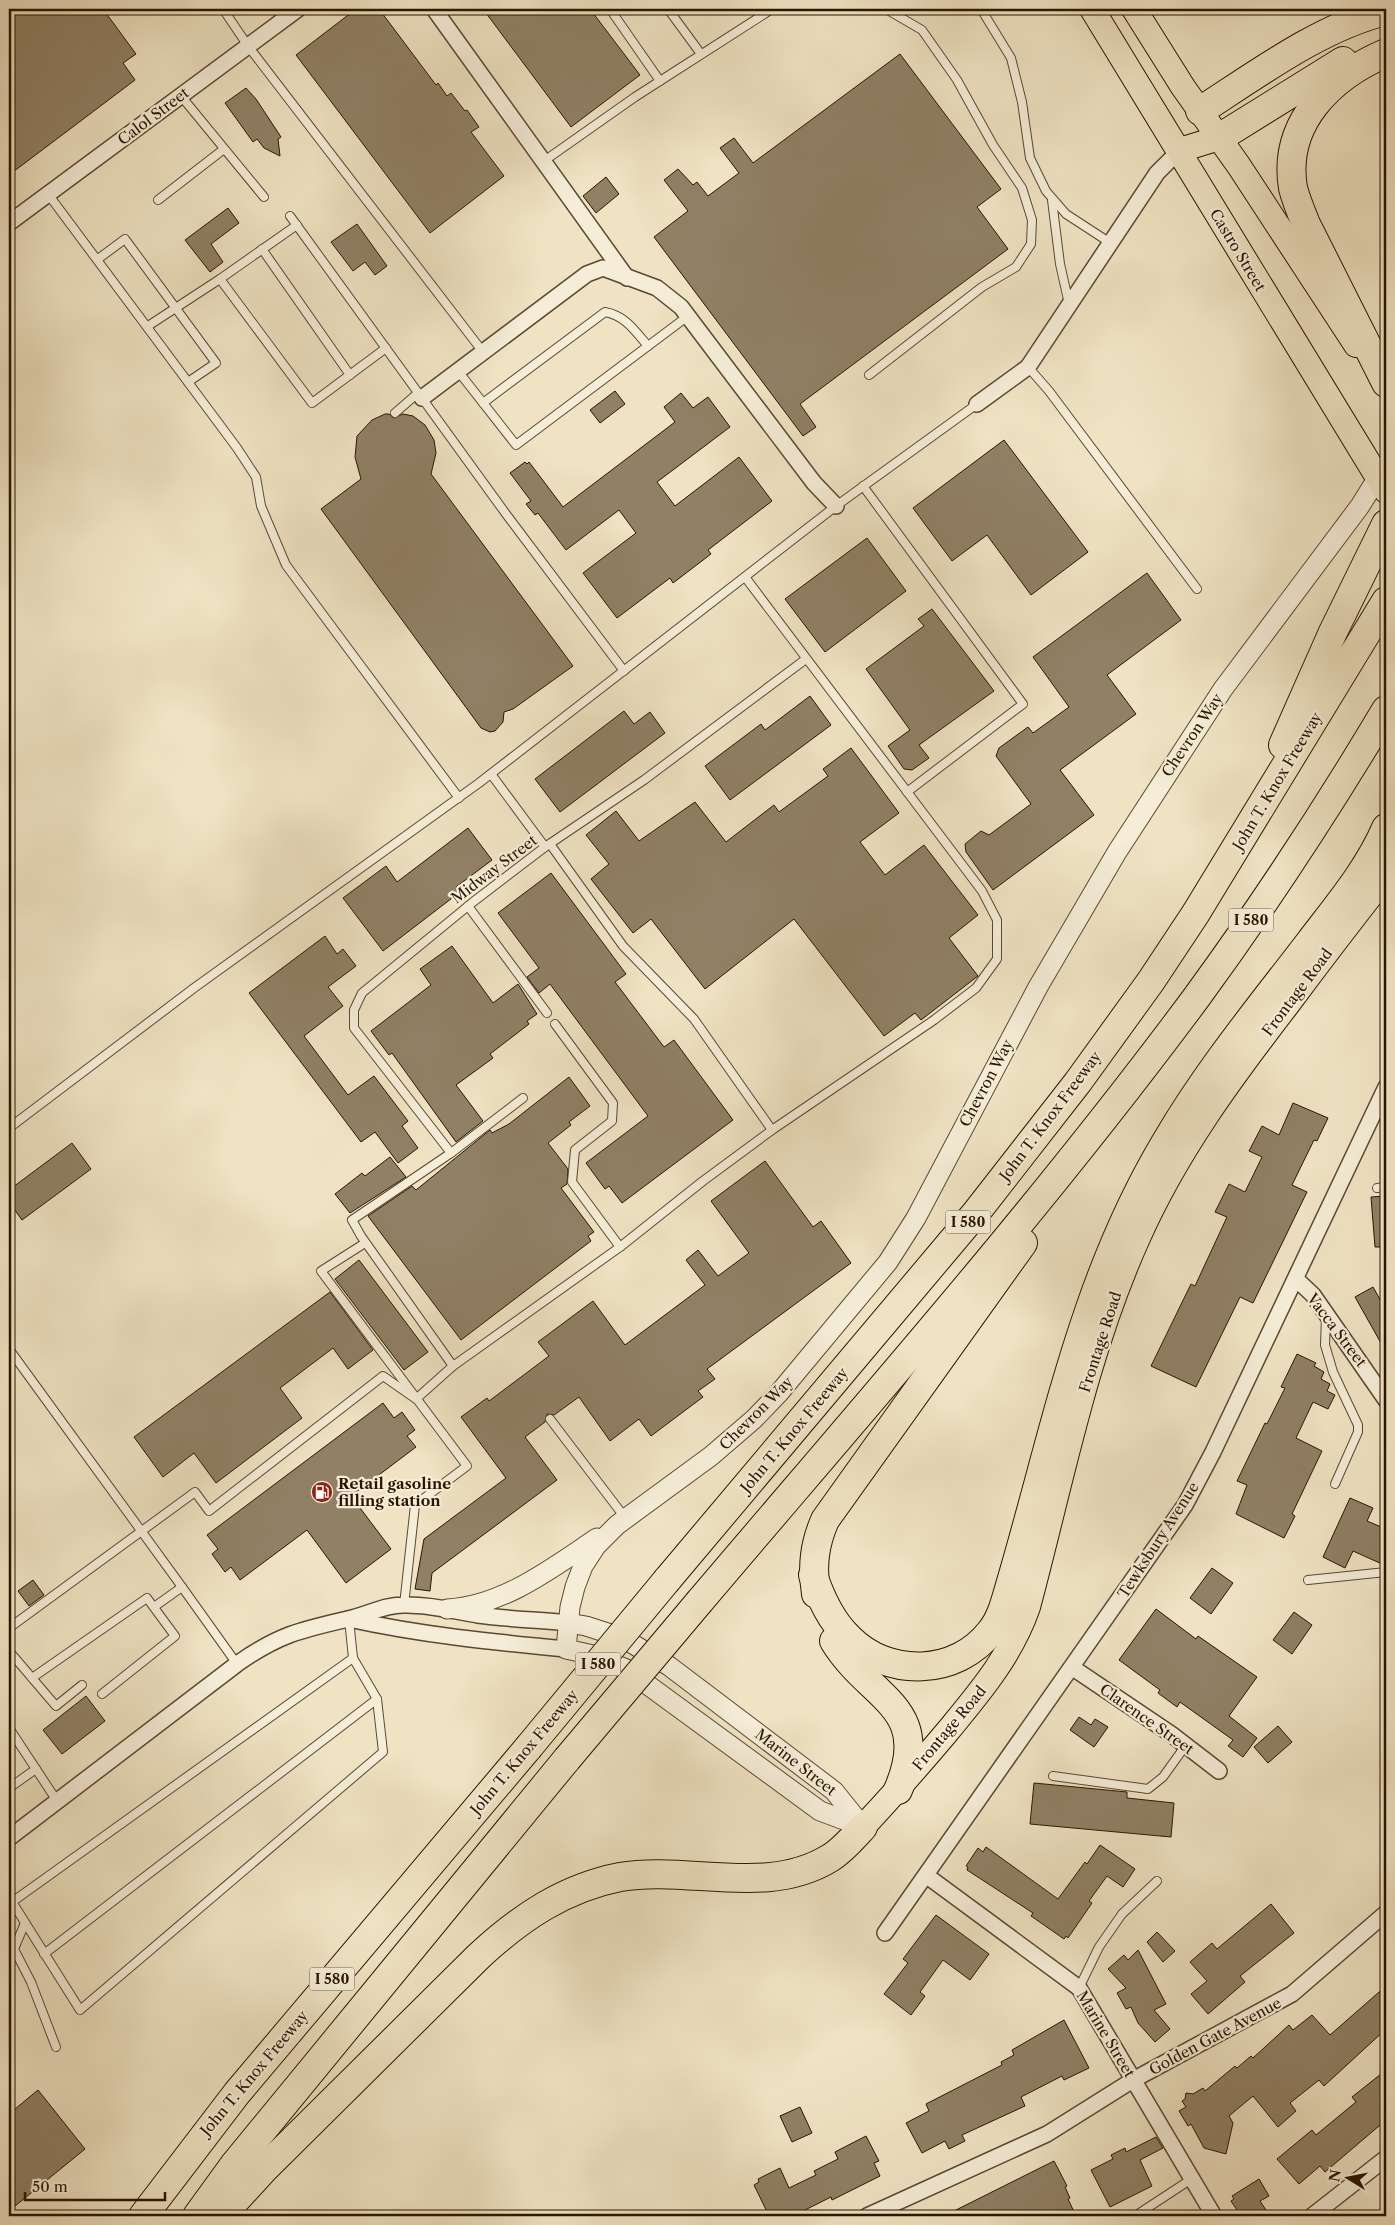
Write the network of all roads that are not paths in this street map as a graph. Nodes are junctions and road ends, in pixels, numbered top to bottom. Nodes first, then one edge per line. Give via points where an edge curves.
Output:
1 (223, 9) edge
2 (298, 9) edge
3 (434, 9) edge
4 (610, 9) edge
5 (668, 9) edge
6 (772, 9) edge
7 (886, 9) edge
8 (981, 9) edge
9 (1092, 9) edge
10 (1134, 9) edge
11 (1386, 10) edge
12 (248, 46) junction
13 (1386, 48) edge
14 (1386, 53) edge
15 (701, 54) junction
16 (660, 81) junction
17 (181, 96) junction
18 (1200, 111) junction
19 (1219, 138) junction
20 (224, 149) junction
21 (1180, 150) junction
22 (544, 161) junction
23 (48, 194) junction
24 (264, 197) dead end
25 (158, 200) dead end
26 (1052, 200) junction
27 (290, 216) dead end
28 (9, 223) edge
29 (297, 225) junction
30 (1110, 242) junction
31 (262, 249) junction
32 (98, 259) junction
33 (628, 279) junction
34 (220, 280) junction
35 (1069, 304) junction
36 (177, 307) junction
37 (688, 316) junction
38 (148, 326) junction
39 (648, 346) junction
40 (386, 348) junction
41 (484, 352) junction
42 (1028, 367) junction
43 (458, 371) junction
44 (350, 375) junction
45 (869, 375) dead end
46 (188, 382) junction
47 (1386, 383) edge
48 (1386, 388) edge
49 (420, 396) junction
50 (483, 403) junction
51 (977, 404) joint
52 (395, 413) dead end
53 (1382, 484) edge
54 (863, 486) junction
55 (836, 506) junction
56 (1386, 524) edge
57 (745, 577) junction
58 (1197, 589) dead end
59 (1386, 601) edge
60 (806, 659) junction
61 (624, 670) junction
62 (1386, 710) edge
63 (491, 774) junction
64 (907, 792) junction
65 (459, 798) junction
66 (1386, 828) edge
67 (1240, 843) junction
68 (547, 846) junction
69 (1386, 876) edge
70 (468, 906) junction
71 (547, 1013) dead end
72 (555, 1024) dead end
73 (1171, 1032) junction
74 (1386, 1087) edge
75 (523, 1098) dead end
76 (9, 1128) edge
77 (772, 1130) junction
78 (451, 1153) junction
79 (1386, 1187) edge
80 (1377, 1188) dead end
81 (365, 1243) junction
82 (620, 1247) junction
83 (1296, 1279) junction
84 (1326, 1314) junction
85 (9, 1348) edge
86 (453, 1366) junction
87 (1381, 1380) edge
88 (416, 1399) junction
89 (1386, 1400) edge
90 (550, 1419) dead end
91 (1335, 1484) dead end
92 (621, 1522) junction
93 (142, 1530) junction
94 (1386, 1572) edge
95 (813, 1575) junction
96 (1308, 1580) dead end
97 (182, 1587) junction
98 (408, 1605) junction
99 (154, 1607) junction
100 (448, 1609) junction
101 (349, 1619) junction
102 (568, 1623) junction
103 (9, 1628) edge
104 (566, 1649) junction
105 (9, 1650) edge
106 (353, 1658) junction
107 (237, 1664) junction
108 (1073, 1668) junction
109 (32, 1678) junction
110 (82, 1685) dead end
111 (102, 1694) dead end
112 (377, 1699) junction
113 (9, 1730) edge
114 (1186, 1745) junction
115 (36, 1769) junction
116 (1219, 1771) dead end
117 (1053, 1776) dead end
118 (9, 1788) edge
119 (898, 1790) junction
120 (57, 1801) junction
121 (863, 1827) junction
122 (9, 1838) edge
123 (927, 1876) junction
124 (1157, 1881) dead end
125 (10, 1900) edge
126 (1386, 1913) edge
127 (25, 1923) junction
128 (885, 1933) dead end
129 (44, 1954) junction
130 (1079, 1988) junction
131 (56, 2047) dead end
132 (1133, 2080) junction
133 (1386, 2158) edge
134 (1193, 2178) junction
135 (143, 2216) edge
136 (198, 2216) edge
137 (221, 2216) edge
138 (867, 2216) edge
139 (1135, 2216) edge
140 (1214, 2216) edge
141 (1312, 2216) edge

1 - 12 lane
2 - 12 street, Calol Street
3 - 22 street
4 - 16 lane
5 - 15 lane
6 - 15 lane
7 - 45 lane via 922,30 957,80 993,145 1022,188 1032,220 1031,244 1016,267 982,287
8 - 26 lane via 1011,58 1022,102 1030,158
9 - 21 main road, Castro Street
10 - 18 main road
11 - 18 highway via 1329,32
12 - 17 street, Calol Street
12 - 41 lane
13 - 19 highway via 1331,66
14 - 47 highway via 1342,76 1315,104 1297,140 1292,175 1295,196 1306,224
15 - 16 lane
16 - 22 lane
17 - 20 lane
17 - 23 street, Calol Street
18 - 19 main road
18 - 21 main road
19 - 21 main road
19 - 48 main road
20 - 24 lane
20 - 25 lane
21 - 30 street via 1157,173
21 - 53 main road, Castro Street
22 - 33 street
23 - 28 street, Calol Street
23 - 32 lane
26 - 30 lane via 1066,214
26 - 35 lane
27 - 29 lane
29 - 31 lane
29 - 40 lane
30 - 35 street
31 - 34 lane
31 - 44 lane
32 - 36 lane via 126,239
32 - 38 lane
33 - 37 street via 657,288
33 - 41 street via 603,268 587,274
34 - 36 lane
34 - 44 lane via 312,403
35 - 42 street
36 - 38 lane
36 - 46 lane via 216,364
37 - 39 lane
37 - 55 street via 814,483
38 - 46 lane
39 - 50 lane via 620,315 606,312
39 - 50 lane via 516,446
40 - 44 lane
40 - 49 lane
41 - 43 street
42 - 51 street
42 - 58 lane
43 - 49 street
43 - 50 lane
46 - 65 lane via 256,477 261,506 286,565
49 - 52 lane
49 - 61 lane
51 - 54 lane
53 - 92 street, Chevron Way via 1360,506 1223,690 1126,837 1054,958 916,1218 888,1262 754,1419 711,1456
54 - 55 lane
54 - 64 lane via 1023,704
55 - 57 lane
56 - 67 highway via 1333,632
57 - 60 lane
57 - 61 lane
59 - 67 highway, John T. Knox Freeway / I 580
60 - 64 lane
60 - 68 lane, Midway Street via 644,780
61 - 63 lane
62 - 73 highway, I 580 via 1234,946
63 - 65 lane
63 - 68 lane
64 - 77 lane via 982,891 997,920 997,959 976,988 934,1020
65 - 76 lane via 194,988
66 - 95 highway via 1358,876 1190,1103 1130,1206 1086,1316 1008,1592 991,1631 968,1652 949,1662 918,1668 896,1665 871,1655 846,1636 828,1612
67 - 135 highway, John T. Knox Freeway / I 580, bridge via 1151,981 1028,1148 232,2099
68 - 70 lane, Midway Street
68 - 77 lane via 623,946 694,1019
69 - 119 main road, Frontage Road via 1218,1096 1159,1195 1130,1256 1102,1332 1028,1607 1016,1637 989,1680
70 - 71 lane
70 - 78 lane, Midway Street via 362,993 354,1010 354,1028
72 - 82 lane via 613,1103 612,1121 575,1150 572,1182
73 - 95 highway via 825,1520 817,1540
73 - 136 highway, I 580, bridge via 1011,1232 567,1759 234,2165
74 - 83 street, Tewksbury Avenue
75 - 78 lane
77 - 82 lane
78 - 81 lane via 352,1220
79 - 80 lane
81 - 86 lane
81 - 88 lane via 321,1271
82 - 86 lane
83 - 84 street, Vacca Street
83 - 108 street, Tewksbury Avenue via 1184,1505
84 - 87 street, Vacca Street
84 - 91 lane via 1325,1345 1333,1372 1358,1425 1358,1432
85 - 93 lane
86 - 88 lane
87 - 89 street, Vacca Street
88 - 93 lane via 383,1376 209,1511 194,1492
88 - 98 lane via 467,1466 415,1505
90 - 92 lane
92 - 100 street via 524,1585 472,1605
92 - 102 street, Chevron Way via 596,1546 583,1566 571,1598
93 - 97 lane
93 - 103 lane
94 - 96 lane
95 - 119 highway via 821,1614 835,1644 893,1706 906,1729 910,1752
97 - 99 lane
97 - 107 lane
98 - 100 street, Marine Street
98 - 101 street, Marine Street via 374,1610
99 - 109 lane via 147,1598
99 - 111 lane via 175,1636
100 - 102 street, Marine Street
101 - 104 street, Marine Street via 388,1628
101 - 106 lane
101 - 107 street, Marine Street via 291,1633
102 - 104 street, Chevron Way
102 - 121 street, Marine Street via 624,1638 669,1666 834,1790
104 - 121 street, Marine Street via 594,1655 626,1669 820,1811
105 - 109 lane
106 - 112 lane
106 - 125 lane
107 - 120 street, Marine Street
108 - 114 street, Clarence Street
108 - 123 street, Tewksbury Avenue
109 - 110 lane via 56,1706
112 - 129 lane
112 - 129 lane via 383,1752 80,2010
113 - 115 lane
114 - 116 street, Clarence Street
114 - 117 lane via 1163,1777 1148,1789
115 - 118 lane
115 - 120 lane
119 - 121 main road, Frontage Road
120 - 122 street, Marine Street
121 - 137 highway via 831,1857 791,1874 763,1877 662,1874 622,1877 577,1890 539,1909 512,1927 480,1956 264,2169
123 - 128 street, Tewksbury Avenue
123 - 130 street, Marine Street
124 - 130 lane via 1122,1914 1099,1947
125 - 127 lane
126 - 132 street, Golden Gate Avenue via 1292,1994
127 - 129 lane
127 - 131 lane via 14,1949 31,1982
130 - 132 street, Marine Street
132 - 134 street, Marine Street
132 - 138 street, Golden Gate Avenue via 1047,2134
133 - 141 street
134 - 139 lane
134 - 140 street, Marine Street

